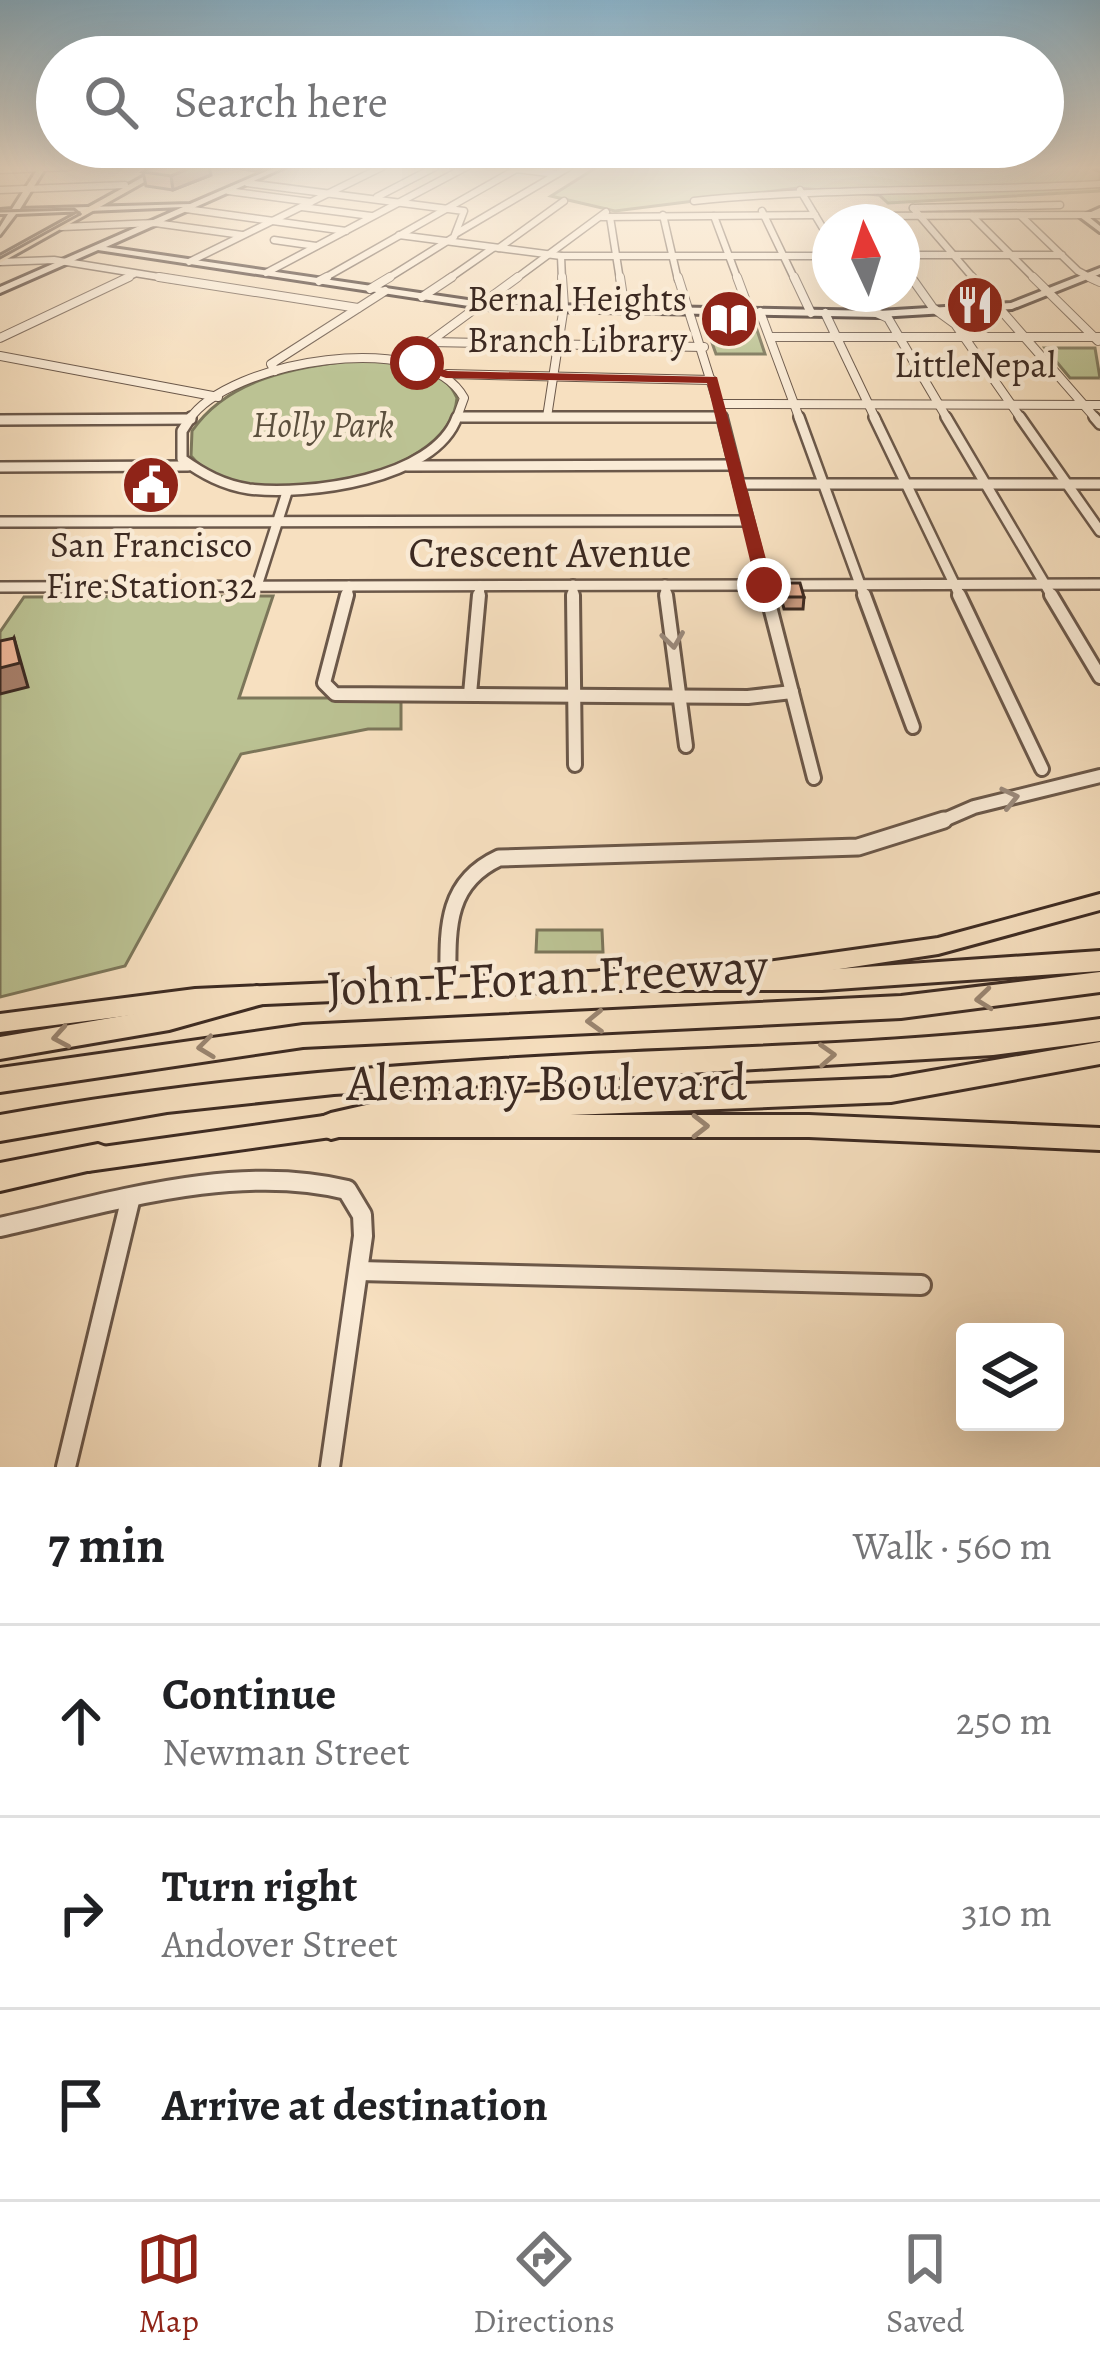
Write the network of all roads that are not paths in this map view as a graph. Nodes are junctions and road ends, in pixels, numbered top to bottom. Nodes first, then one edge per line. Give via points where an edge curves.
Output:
1 (33, 235) edge
2 (42, 235) edge
3 (127, 235) edge
4 (242, 235) edge
5 (337, 235) edge
6 (399, 235) edge
7 (403, 235) edge
8 (454, 235) edge
9 (513, 235) edge
10 (576, 235) edge
11 (611, 235) edge
12 (668, 235) edge
13 (721, 235) edge
14 (773, 235) edge
15 (935, 235) edge
16 (989, 235) edge
17 (1041, 235) edge
18 (274, 240) dead end
19 (448, 241) junction
20 (317, 246) junction
21 (496, 247) junction
22 (98, 248) junction
23 (549, 254) junction
24 (0, 255) edge
25 (951, 255) junction
26 (1008, 255) junction
27 (1062, 255) junction
28 (561, 256) junction
29 (617, 256) junction
30 (674, 256) junction
31 (729, 256) junction
32 (783, 256) junction
33 (812, 256) edge
34 (920, 258) edge
35 (65, 262) junction
36 (189, 262) junction
37 (136, 273) junction
38 (266, 273) junction
39 (1095, 273) edge
40 (319, 281) junction
41 (1100, 282) edge
42 (920, 283) edge
43 (370, 289) junction
44 (0, 290) edge
45 (385, 291) junction
46 (1047, 292) junction
47 (422, 297) junction
48 (479, 306) junction
49 (998, 307) junction
50 (358, 308) junction
51 (562, 309) junction
52 (625, 310) junction
53 (940, 310) junction
54 (690, 311) junction
55 (755, 312) junction
56 (811, 313) junction
57 (825, 313) junction
58 (879, 314) junction
59 (1028, 337) junction
60 (0, 338) edge
61 (770, 338) junction
62 (835, 338) junction
63 (899, 338) junction
64 (964, 338) junction
65 (1098, 339) edge
66 (430, 342) junction
67 (556, 344) junction
68 (704, 347) junction
69 (0, 356) edge
70 (21, 360) junction
71 (405, 360) junction
72 (0, 370) edge
73 (275, 371) junction
74 (446, 374) junction
75 (552, 376) junction
76 (712, 380) junction
77 (218, 397) junction
78 (718, 404) junction
79 (794, 404) junction
80 (866, 404) junction
81 (939, 404) junction
82 (1011, 404) junction
83 (1084, 404) junction
84 (1100, 404) edge
85 (460, 417) junction
86 (547, 417) junction
87 (722, 417) junction
88 (191, 419) junction
89 (0, 420) edge
90 (1100, 424) edge
91 (734, 465) junction
92 (188, 466) junction
93 (400, 466) junction
94 (0, 467) edge
95 (739, 484) junction
96 (824, 484) junction
97 (905, 484) junction
98 (986, 484) junction
99 (1067, 484) junction
100 (1100, 484) edge
101 (287, 492) junction
102 (748, 521) junction
103 (0, 522) edge
104 (279, 522) junction
105 (1100, 531) edge
106 (953, 584) junction
107 (1045, 584) junction
108 (1100, 584) edge
109 (574, 585) junction
110 (665, 585) junction
111 (764, 585) junction
112 (861, 585) junction
113 (257, 586) junction
114 (349, 586) junction
115 (480, 586) junction
116 (0, 587) edge
117 (1100, 677) edge
118 (792, 692) junction
119 (470, 694) junction
120 (574, 694) junction
121 (680, 694) junction
122 (913, 727) dead end
123 (686, 746) dead end
124 (575, 765) dead end
125 (1042, 769) dead end
126 (1100, 776) edge
127 (814, 778) dead end
128 (1100, 902) edge
129 (1100, 961) edge
130 (603, 980) junction
131 (1100, 982) edge
132 (448, 987) junction
133 (257, 995) junction
134 (0, 1023) edge
135 (1100, 1030) edge
136 (0, 1048) edge
137 (1100, 1053) edge
138 (0, 1080) edge
139 (331, 1126) junction
140 (0, 1128) edge
141 (1100, 1138) edge
142 (98, 1157) joint
143 (0, 1181) edge
144 (130, 1201) junction
145 (0, 1227) edge
146 (359, 1271) junction
147 (921, 1285) dead end
148 (66, 1467) edge
149 (330, 1467) edge

1 - 24 main road
2 - 24 main road
3 - 22 street
4 - 36 street
5 - 20 street
6 - 40 street
7 - 19 street
8 - 19 street
9 - 21 street
10 - 23 street
11 - 29 street
12 - 30 street
13 - 31 street
14 - 32 street
15 - 25 street
16 - 26 street
17 - 27 street
18 - 20 street
19 - 21 street
19 - 43 street
20 - 38 street
21 - 23 street
21 - 47 street
22 - 35 street
22 - 36 street
23 - 28 street
23 - 48 street
24 - 35 street
25 - 26 street
25 - 34 street
25 - 49 street
26 - 27 street
26 - 46 street
27 - 39 street
28 - 29 street
28 - 51 street
29 - 30 street
29 - 52 street
30 - 31 street
30 - 54 street
31 - 32 street
31 - 55 street
32 - 33 street
32 - 56 street
35 - 37 street
35 - 44 street
36 - 38 street
37 - 50 street
37 - 60 street
38 - 40 street
39 - 41 street
39 - 46 street
40 - 43 street
42 - 53 street
43 - 45 street
45 - 47 street
45 - 50 street
46 - 49 street
46 - 65 street
47 - 48 street
48 - 51 street
48 - 66 street
49 - 53 street
49 - 59 street
50 - 73 street via 271,364
51 - 52 street
51 - 67 street
52 - 54 street
53 - 58 street
53 - 64 street
54 - 55 street
54 - 68 street
55 - 56 street
55 - 61 street
56 - 57 street
57 - 58 street
57 - 62 street
58 - 63 street
59 - 64 street
59 - 65 street
59 - 83 street
61 - 62 street
61 - 79 street
62 - 63 street
62 - 80 street
63 - 64 street
63 - 81 street
64 - 82 street
66 - 67 street
66 - 71 street
67 - 68 street
67 - 75 street
68 - 76 street
69 - 70 street
70 - 72 street
70 - 77 street
71 - 73 street via 337,359
71 - 74 street
73 - 77 street
74 - 75 street
74 - 85 street via 464,398
75 - 76 street
75 - 86 street
76 - 78 street
77 - 88 street
78 - 79 street
78 - 87 street
79 - 80 street
79 - 96 street
80 - 81 street
80 - 97 street
81 - 82 street
81 - 98 street
82 - 83 street
82 - 99 street
83 - 84 street
83 - 90 street
85 - 86 street
85 - 93 street via 436,446
86 - 87 street
87 - 91 street
88 - 89 street
88 - 92 street via 179,444
91 - 93 street
91 - 95 street
92 - 94 street
92 - 101 street via 234,487
93 - 101 street
95 - 96 street
95 - 102 street
96 - 97 street
96 - 112 street
97 - 98 street
97 - 106 street
98 - 99 street
98 - 107 street
99 - 100 street
99 - 105 street
101 - 104 street
102 - 104 street
102 - 111 street
103 - 104 street
104 - 113 street
106 - 107 street, Crescent Avenue
106 - 112 street, Crescent Avenue
106 - 125 street
107 - 108 street, Crescent Avenue
107 - 117 street
109 - 110 street, Crescent Avenue
109 - 115 street, Crescent Avenue
109 - 120 street
110 - 111 street, Crescent Avenue
110 -> 121 street
111 - 112 street, Crescent Avenue
111 - 118 street
112 - 122 street
113 - 114 street, Crescent Avenue
113 - 116 street, Crescent Avenue
114 - 115 street, Crescent Avenue
114 - 119 street via 328,692
115 - 119 street
118 - 121 street
118 - 127 street
119 - 120 street
120 - 121 street
120 - 124 street
121 - 123 street
132 -> 126 street via 450,899 479,865 527,855 842,848
128 - 130 main road, Alemany Boulevard via 874,958
129 - 130 highway via 822,980
130 - 132 main road, Alemany Boulevard
131 -> 138 highway, John F Foran Freeway via 902,1007 303,1036
132 - 133 main road, Alemany Boulevard
133 - 134 main road, Alemany Boulevard
133 -> 136 highway
140 -> 135 highway, John F Foran Freeway via 327,1080 909,1052
137 - 139 highway via 891,1090 398,1110
139 -> 141 main road, Alemany Boulevard via 809,1126
139 - 142 main road, Alemany Boulevard
142 - 143 highway
144 - 145 street
144 - 146 street via 291,1180 333,1183 362,1215
144 - 148 street
146 - 147 street
146 - 149 street

